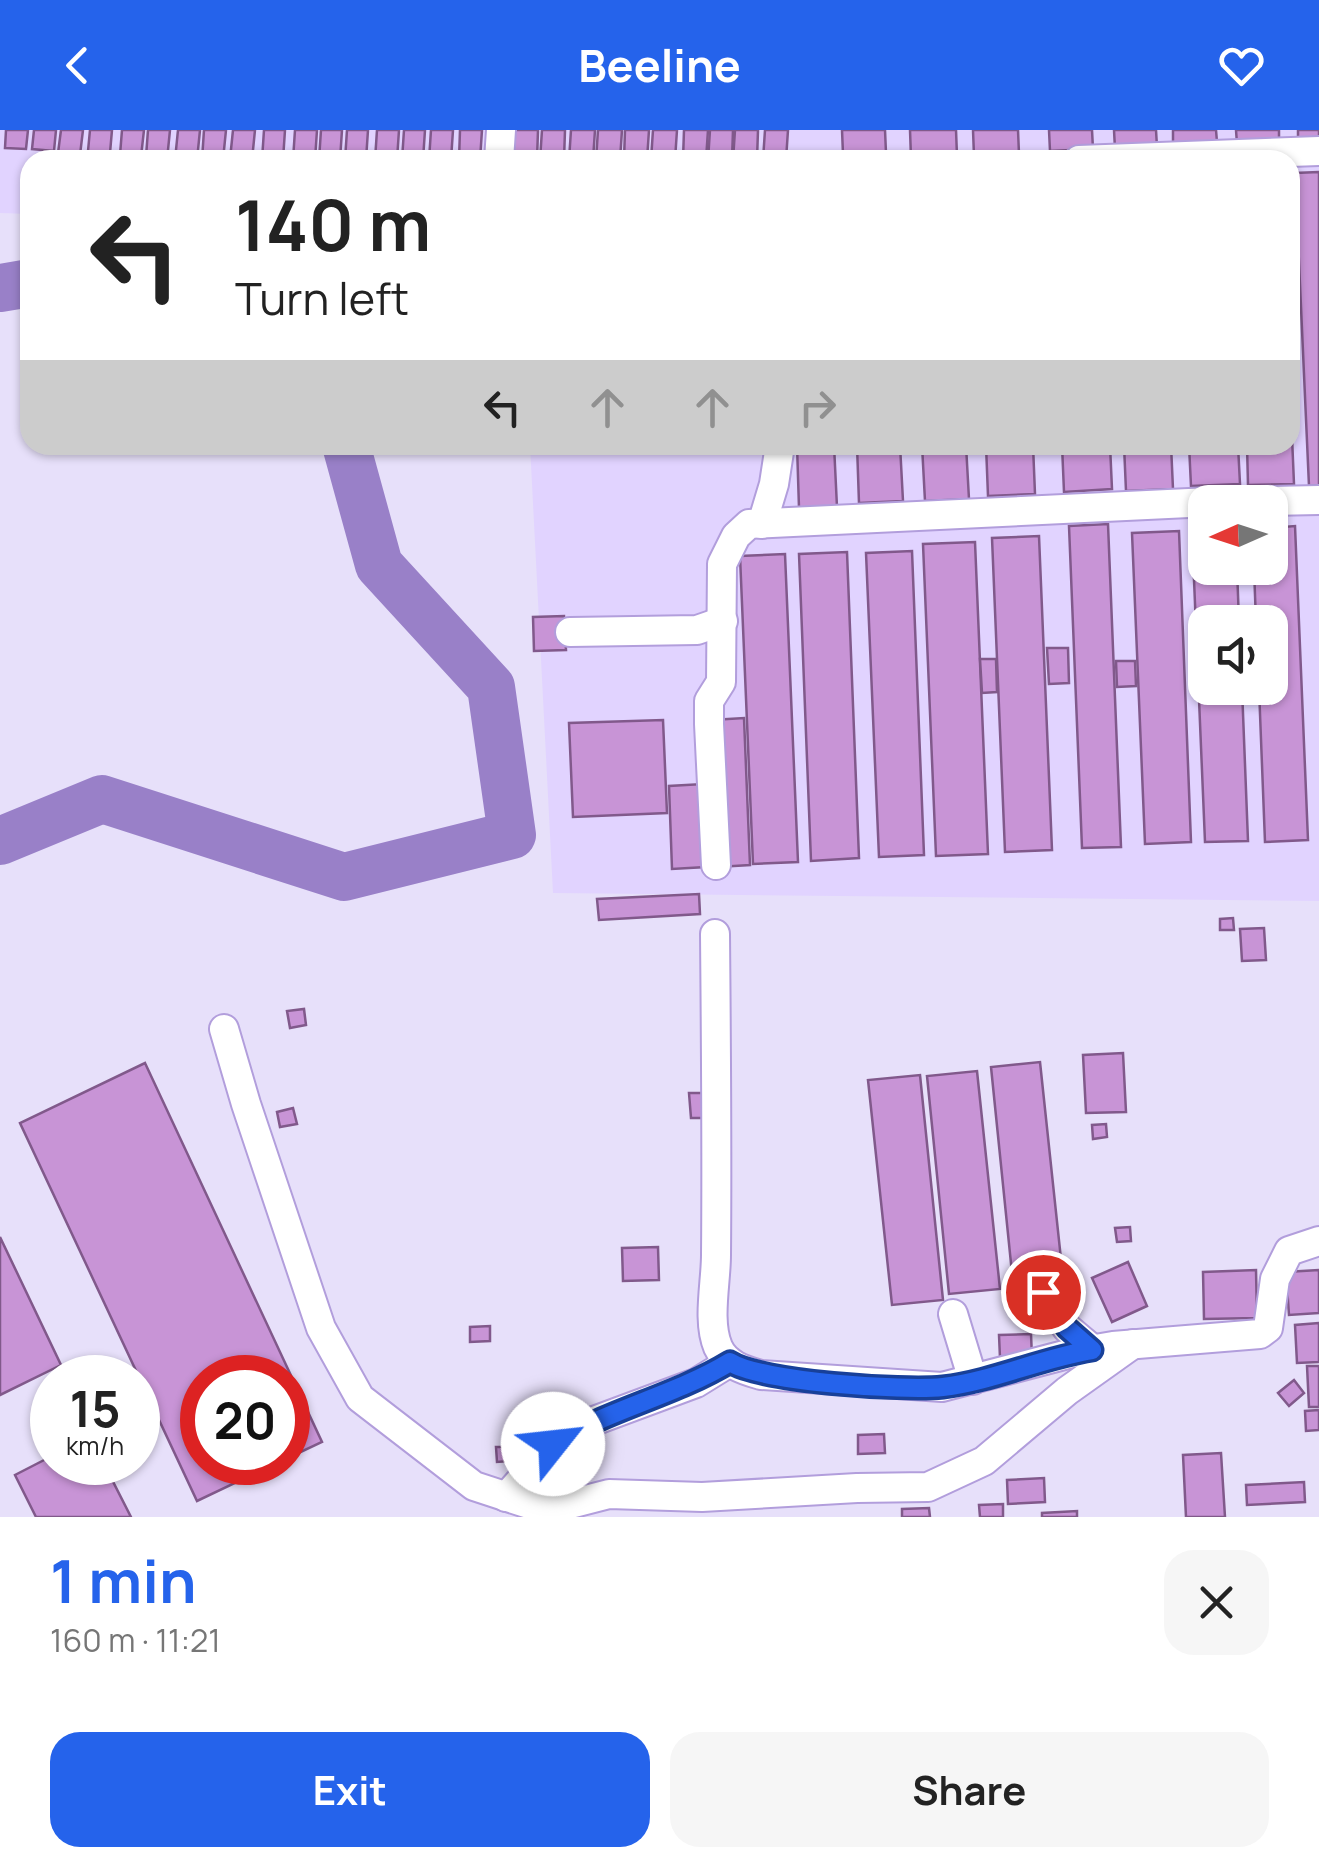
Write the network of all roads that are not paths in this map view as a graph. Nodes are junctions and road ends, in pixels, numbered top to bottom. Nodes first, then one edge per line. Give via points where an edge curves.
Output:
1 (778, 455) edge
2 (1319, 500) edge
3 (762, 524) junction
4 (723, 621) junction
5 (570, 632) dead end
6 (716, 865) dead end
7 (715, 934) dead end
8 (224, 1029) dead end
9 (1319, 1241) edge
10 (1043, 1292) dead end
11 (952, 1314) dead end
12 (1133, 1344) junction
13 (1092, 1350) junction
14 (730, 1362) junction
15 (973, 1380) junction
16 (506, 1497) junction

1 - 3 lane
2 - 3 lane
3 - 4 lane via 749,524 736,536 722,564
4 - 5 lane via 697,630
4 - 6 lane via 721,682 709,701 708,724
7 - 14 lane via 714,1325
8 - 16 lane via 321,1328 360,1398 474,1486
9 - 12 lane via 1288,1251 1265,1332
10 - 13 lane
11 - 15 lane
12 - 13 lane
12 - 16 lane via 984,1461 928,1488 609,1494 535,1506
13 - 15 lane
14 - 15 lane via 761,1375 863,1384 942,1387
14 - 16 lane via 696,1383 583,1425 553,1444

